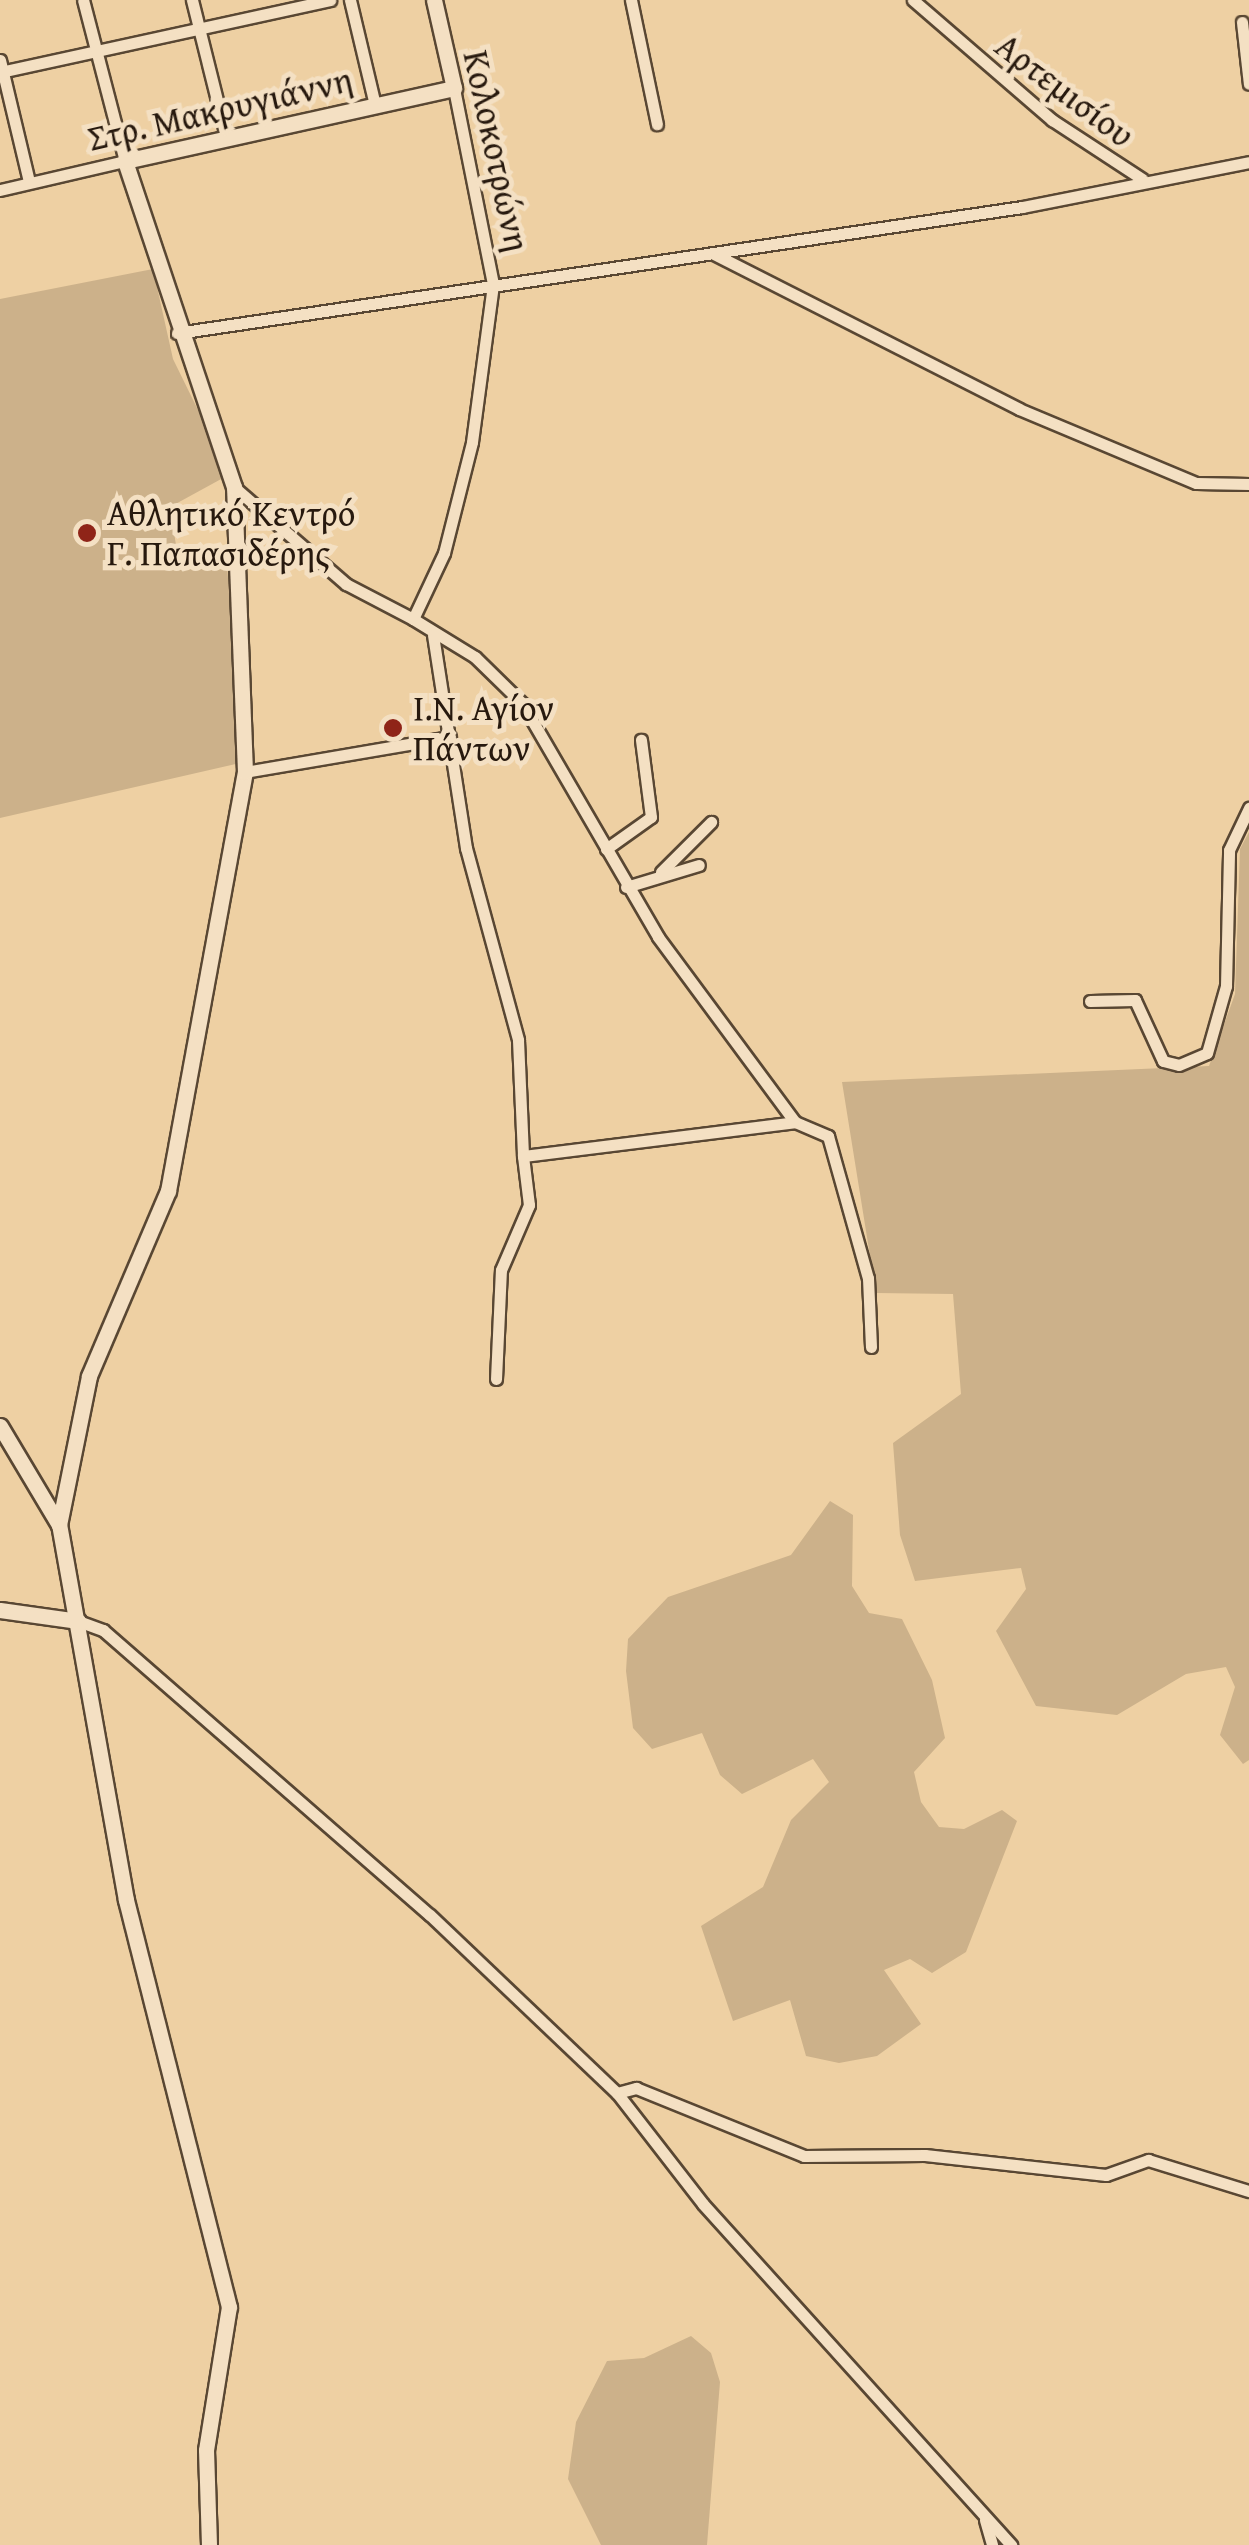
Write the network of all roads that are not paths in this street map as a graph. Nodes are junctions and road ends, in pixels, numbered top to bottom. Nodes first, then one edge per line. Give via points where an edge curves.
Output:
1 (83, 0) edge
2 (192, 0) edge
3 (330, 0) edge
4 (350, 0) edge
5 (434, 0) edge
6 (631, 0) edge
7 (913, 0) edge
8 (1242, 22) dead end
9 (199, 26) junction
10 (97, 52) junction
11 (1, 68) edge
12 (1249, 84) edge
13 (454, 88) junction
14 (376, 105) junction
15 (657, 124) dead end
16 (226, 136) junction
17 (125, 161) junction
18 (1249, 162) edge
19 (1142, 179) junction
20 (29, 182) junction
21 (0, 190) edge
22 (710, 252) junction
23 (492, 284) junction
24 (177, 333) junction
25 (1249, 484) edge
26 (234, 487) junction
27 (412, 619) junction
28 (432, 635) junction
29 (450, 737) junction
30 (641, 740) dead end
31 (246, 772) junction
32 (1249, 808) edge
33 (711, 822) dead end
34 (606, 849) junction
35 (698, 865) dead end
36 (662, 872) junction
37 (626, 887) junction
38 (1090, 1001) dead end
39 (795, 1122) junction
40 (523, 1156) junction
41 (871, 1347) dead end
42 (496, 1378) dead end
43 (0, 1426) edge
44 (59, 1526) junction
45 (0, 1610) edge
46 (78, 1621) junction
47 (617, 2094) junction
48 (1249, 2190) edge
49 (983, 2514) junction
50 (209, 2545) edge
51 (992, 2545) edge
52 (1011, 2545) edge

1 - 10 street
2 - 9 street
3 - 9 street
4 - 14 street
5 - 13 street, Κολοκοτρώνη
6 - 15 street
7 - 19 street, Αρτεμισίου via 1052,120
8 - 12 street
9 - 10 street
9 - 16 street
10 - 11 street
10 - 17 street
11 - 20 street
13 - 14 street, Στρ. Μακρυγιάννη
13 - 23 street, Κολοκοτρώνη
14 - 16 street, Στρ. Μακρυγιάννη
16 - 17 street, Στρ. Μακρυγιάννη
17 - 20 street, Στρ. Μακρυγιάννη
17 - 24 street
18 - 19 street
19 - 22 street via 1022,207
20 - 21 street, Στρ. Μακρυγιάννη
22 - 23 street
22 - 25 street via 1034,415 1196,483
23 - 24 street
23 - 27 street, Κολοκοτρώνη via 472,442 444,553
24 - 26 street
26 - 27 street via 346,584
26 - 31 street
27 - 28 street
28 - 29 street
28 - 34 street via 475,657 522,703
29 - 31 street
29 - 40 street via 466,848 518,1040
30 - 34 street via 651,817
31 - 44 street via 168,1191 89,1376
32 - 38 street via 1230,850 1226,986 1207,1053 1179,1065 1163,1061 1134,1000
33 - 36 street
34 - 37 street
35 - 36 street
36 - 37 street
37 - 39 street
39 - 40 street
39 - 41 street via 823,1129 832,1146 868,1278
40 - 42 street via 529,1205 500,1270
43 - 44 street
44 - 46 street
45 - 46 street
46 - 47 street via 103,1630 416,1902
46 - 50 street via 126,1900 229,2307 206,2450
47 - 48 street via 636,2088 804,2156 925,2156 1106,2174 1148,2160
47 - 49 street via 704,2204
49 - 51 street
49 - 52 street

